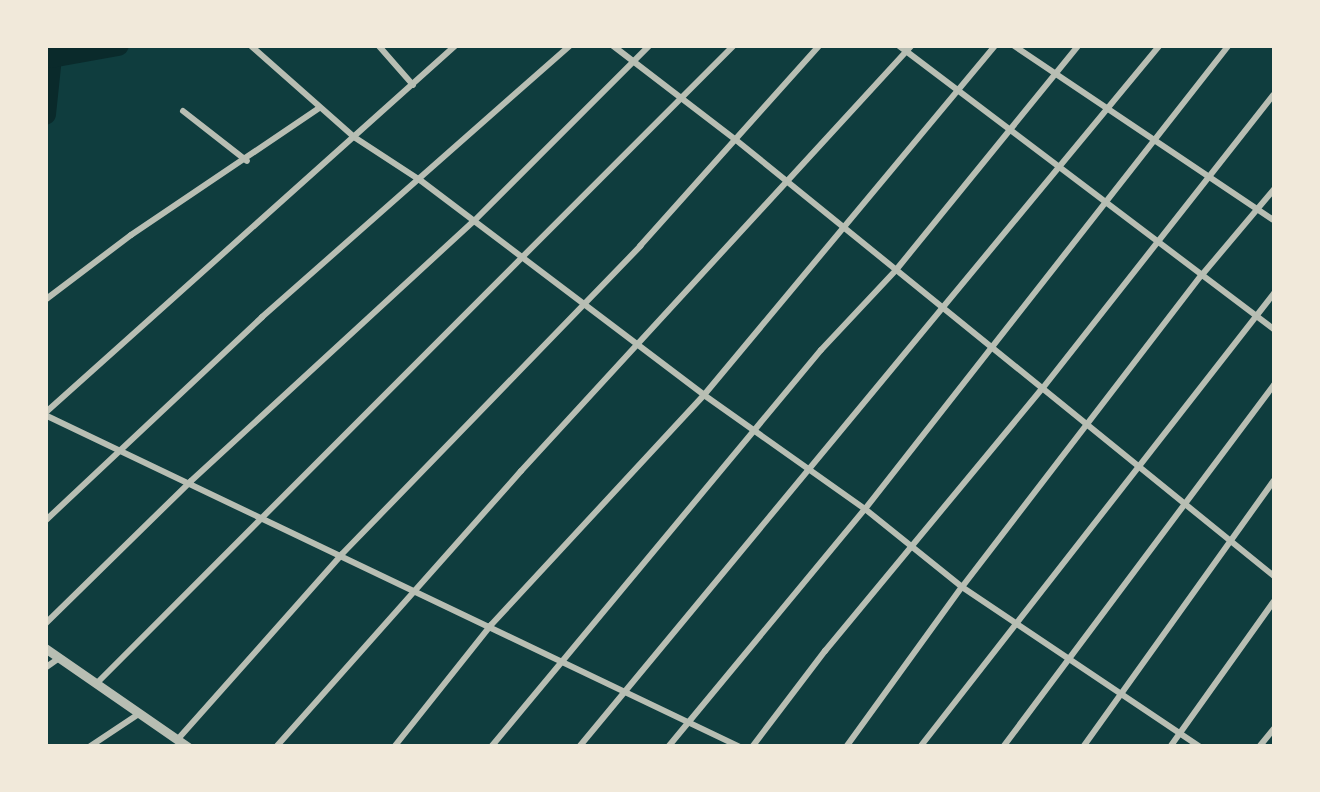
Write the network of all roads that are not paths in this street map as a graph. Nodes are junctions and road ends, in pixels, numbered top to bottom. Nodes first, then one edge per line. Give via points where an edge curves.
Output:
1 (250, 45) edge
2 (378, 45) edge
3 (456, 45) edge
4 (570, 45) edge
5 (612, 45) edge
6 (650, 45) edge
7 (734, 45) edge
8 (820, 45) edge
9 (898, 45) edge
10 (996, 45) edge
11 (1013, 45) edge
12 (1079, 45) edge
13 (1160, 45) edge
14 (1230, 45) edge
15 (909, 48) edge
16 (634, 60) junction
17 (1053, 76) junction
18 (412, 85) junction
19 (956, 92) junction
20 (1275, 93) edge
21 (682, 98) junction
22 (320, 108) junction
23 (182, 111) dead end
24 (1106, 111) junction
25 (1012, 131) junction
26 (354, 137) junction
27 (736, 140) junction
28 (1155, 140) junction
29 (247, 161) junction
30 (1062, 167) junction
31 (1210, 177) junction
32 (420, 180) junction
33 (787, 183) junction
34 (1275, 188) edge
35 (1106, 200) junction
36 (1258, 210) junction
37 (1275, 221) edge
38 (473, 222) junction
39 (845, 228) junction
40 (1159, 242) junction
41 (524, 260) junction
42 (896, 270) junction
43 (1201, 276) junction
44 (1275, 292) edge
45 (45, 300) edge
46 (583, 303) junction
47 (940, 306) junction
48 (1255, 317) junction
49 (1275, 330) edge
50 (638, 343) junction
51 (991, 346) junction
52 (1275, 384) edge
53 (1042, 389) junction
54 (704, 395) junction
55 (45, 414) edge
56 (1089, 425) junction
57 (754, 429) junction
58 (122, 448) junction
59 (1139, 466) junction
60 (809, 471) junction
61 (1275, 479) edge
62 (191, 481) junction
63 (1184, 505) junction
64 (864, 508) junction
65 (263, 517) junction
66 (45, 521) edge
67 (1231, 543) junction
68 (912, 546) junction
69 (342, 554) junction
70 (1275, 577) edge
71 (962, 587) junction
72 (414, 590) junction
73 (1275, 600) edge
74 (45, 624) edge
75 (1014, 624) junction
76 (491, 626) junction
77 (45, 648) edge
78 (1068, 658) junction
79 (58, 659) junction
80 (562, 660) junction
81 (45, 668) edge
82 (96, 684) junction
83 (626, 693) junction
84 (1120, 694) junction
85 (140, 713) junction
86 (688, 721) junction
87 (1275, 727) edge
88 (1180, 734) junction
89 (178, 739) junction
90 (89, 747) edge
91 (188, 747) edge
92 (276, 747) edge
93 (394, 747) edge
94 (491, 747) edge
95 (579, 747) edge
96 (668, 747) edge
97 (740, 747) edge
98 (752, 747) edge
99 (846, 747) edge
100 (920, 747) edge
101 (1003, 747) edge
102 (1083, 747) edge
103 (1170, 747) edge
104 (1200, 747) edge
105 (1259, 747) edge

1 - 22 street
2 - 18 street
3 - 18 street
4 - 32 street
5 - 16 street
6 - 16 street
7 - 21 street
8 - 27 street
9 - 15 street
10 - 19 street
11 - 17 street
12 - 17 street
13 - 24 street
14 - 28 street
15 - 19 street
15 - 33 street
16 - 21 street
16 - 38 street
17 - 24 street
17 - 25 street
18 - 26 street
19 - 25 street
19 - 39 street
20 - 31 street
21 - 27 street
21 - 41 street
22 - 26 street
22 - 29 street
23 - 29 street
24 - 28 street
24 - 30 street
25 - 30 street
25 - 42 street
26 - 32 street
26 - 55 street
27 - 33 street
27 - 46 street
28 - 31 street
28 - 35 street
29 - 45 street via 130,235
30 - 35 street
30 - 47 street
31 - 36 street
31 - 40 street
32 - 38 street
32 - 58 street
33 - 39 street
33 - 50 street
34 - 36 street
35 - 40 street
35 - 51 street
36 - 37 street
36 - 43 street
38 - 41 street
38 - 62 street
39 - 42 street
39 - 54 street
40 - 43 street
40 - 53 street
41 - 46 street
41 - 65 street
42 - 47 street
42 - 57 street
43 - 48 street
43 - 56 street
44 - 48 street
46 - 50 street
46 - 69 street
47 - 51 street
47 - 60 street
48 - 49 street
48 - 59 street
50 - 54 street
50 - 72 street
51 - 53 street
51 - 64 street
52 - 63 street
53 - 56 street
53 - 68 street
54 - 57 street
54 - 76 street
55 - 58 street
56 - 59 street
56 - 71 street
57 - 60 street
57 - 80 street
58 - 62 street
58 - 66 street
59 - 63 street
59 - 75 street
60 - 64 street
60 - 83 street
61 - 67 street
62 - 65 street
62 - 74 street
63 - 67 street
63 - 78 street
64 - 68 street
64 - 86 street
65 - 69 street
65 - 82 street
67 - 70 street
67 - 84 street
68 - 71 street
68 - 98 street
69 - 72 street
69 - 89 street
71 - 75 street
71 - 99 street
72 - 76 street
72 - 92 street
73 - 88 street
75 - 78 street
75 - 100 street
76 - 80 street
76 - 93 street
77 - 79 street
78 - 84 street
78 - 101 street
79 - 81 street
79 - 82 street
80 - 83 street
80 - 94 street
82 - 85 street
83 - 86 street
83 - 95 street
84 - 88 street
84 - 102 street
85 - 89 street
85 - 90 street
86 - 96 street
86 - 97 street
87 - 105 street
88 - 103 street
88 - 104 street
89 - 91 street

